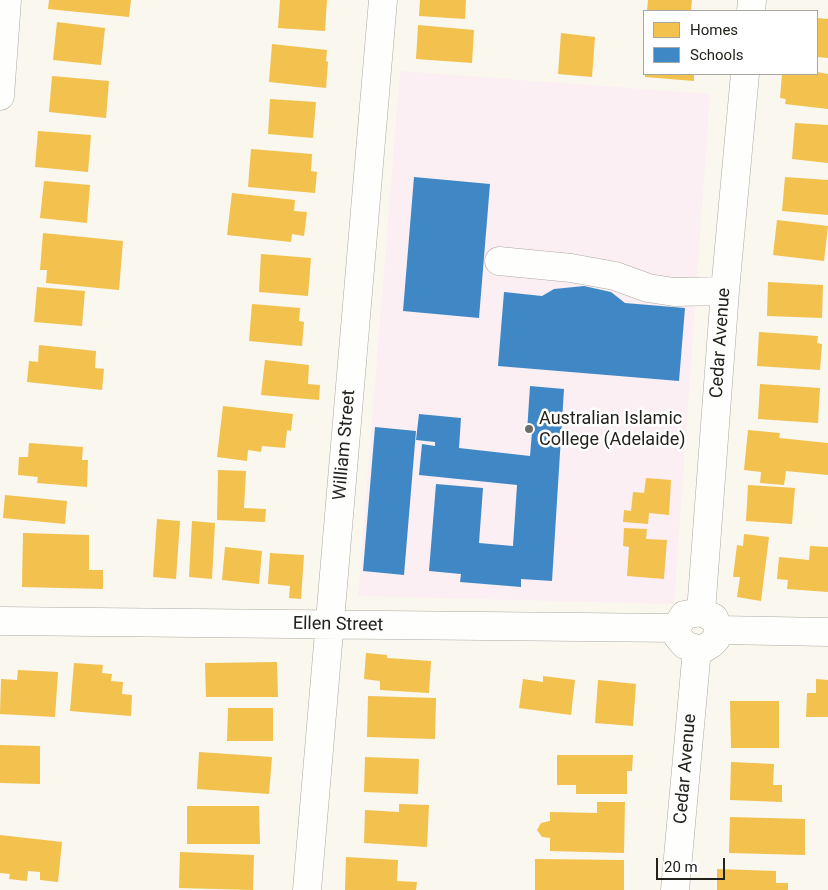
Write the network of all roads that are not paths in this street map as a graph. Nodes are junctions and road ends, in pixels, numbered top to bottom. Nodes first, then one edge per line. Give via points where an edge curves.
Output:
1 (7, 0) edge
2 (383, 0) edge
3 (746, 75) edge
4 (0, 96) edge
5 (499, 261) dead end
6 (725, 291) junction
7 (0, 621) edge
8 (710, 621) junction
9 (330, 625) junction
10 (676, 628) junction
11 (828, 632) edge
12 (697, 649) junction
13 (308, 890) edge
14 (675, 890) edge

1 - 4 street
2 - 9 street, William Street
3 - 6 street, Cedar Avenue
5 - 6 street via 571,268 674,292
6 - 8 street, Cedar Avenue
7 - 9 street, Ellen Street
8 - 10 street via 684,615
8 - 11 street
8 - 12 street via 716,639 712,644
9 - 10 street, Ellen Street
9 - 13 street, William Street
10 - 12 street via 685,645
12 - 14 street, Cedar Avenue

